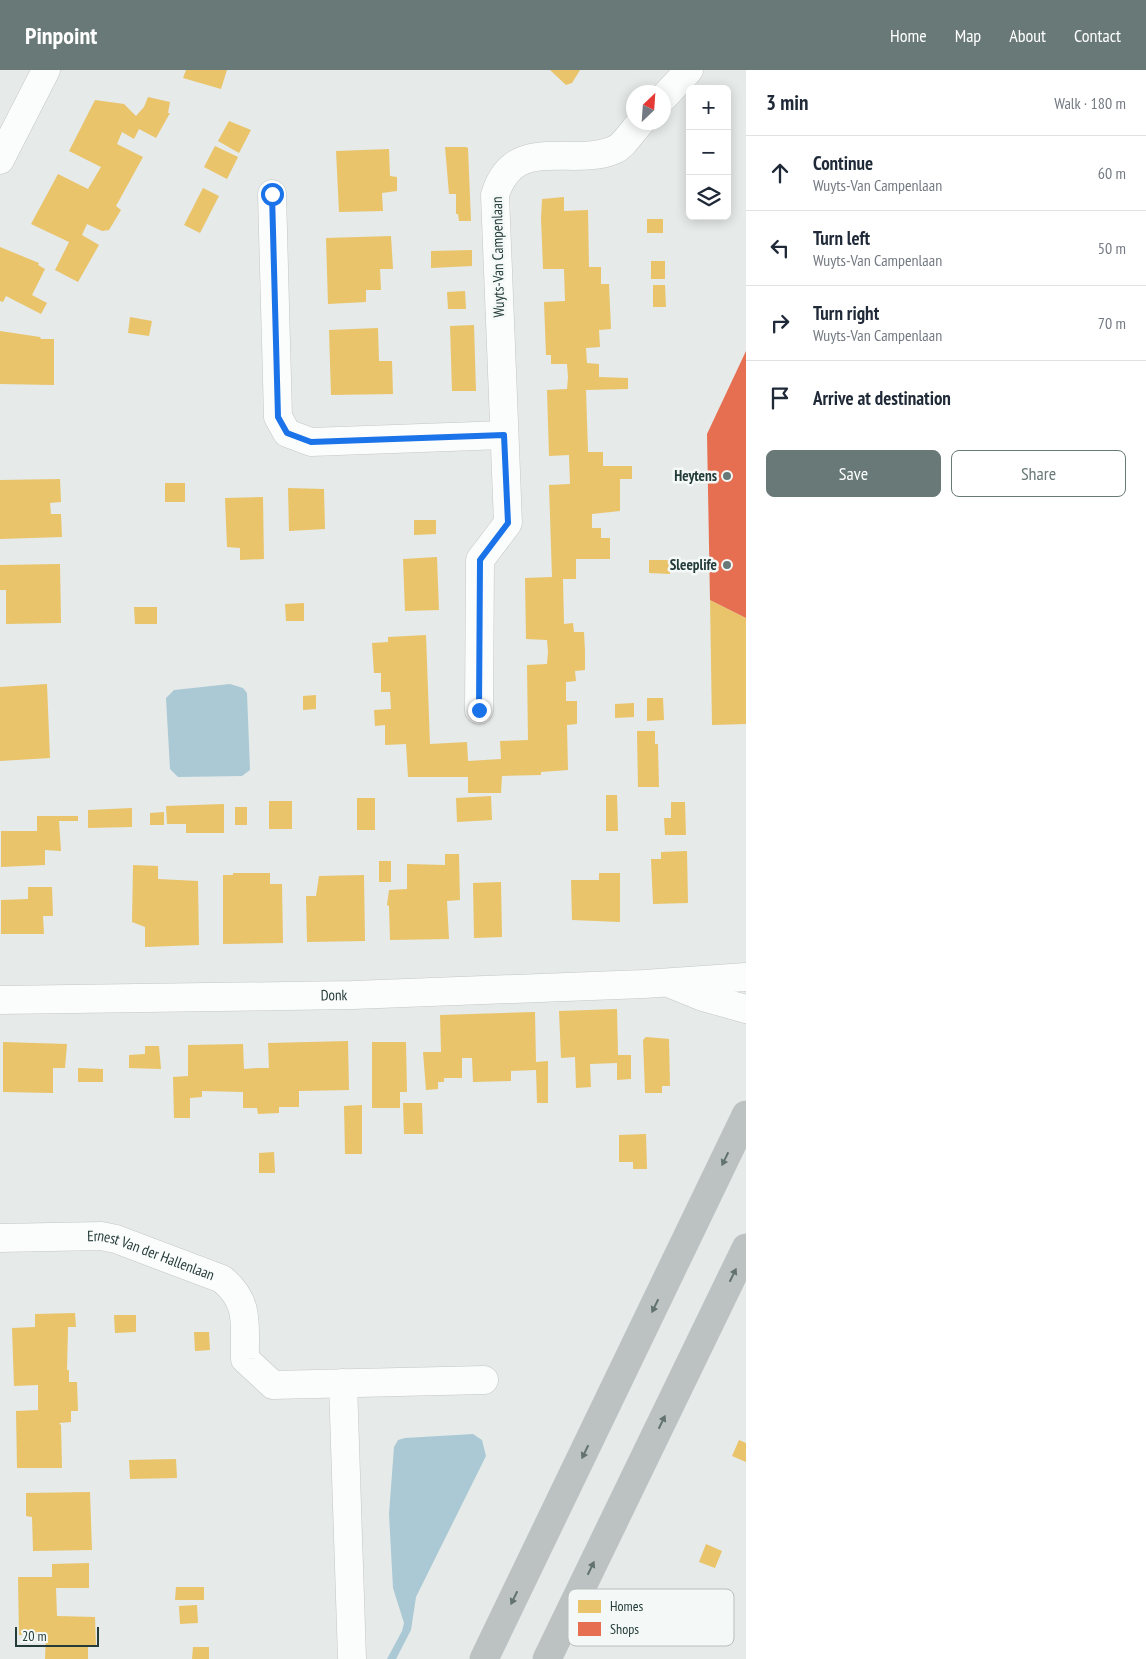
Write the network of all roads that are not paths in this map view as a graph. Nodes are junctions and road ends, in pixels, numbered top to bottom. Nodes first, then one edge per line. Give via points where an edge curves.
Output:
1 (46, 70) edge
2 (689, 70) edge
3 (671, 90) edge
4 (633, 130) edge
5 (0, 160) edge
6 (272, 194) dead end
7 (504, 435) junction
8 (479, 710) dead end
9 (746, 977) edge
10 (706, 987) junction
11 (0, 1000) edge
12 (746, 1009) edge
13 (746, 1115) edge
14 (0, 1238) edge
15 (746, 1248) edge
16 (484, 1380) dead end
17 (343, 1383) junction
18 (581, 1589) edge
19 (568, 1616) edge
20 (352, 1659) edge
21 (484, 1659) edge
22 (547, 1659) edge

1 - 5 street
2 - 3 street
4 - 7 street, Wuyts-Van Campenlaan via 616,150 521,160 498,185 495,195
6 - 7 street via 278,417 287,433 311,442
7 - 8 street, Wuyts-Van Campenlaan via 508,523 480,560
9 - 10 street, Donk
10 - 11 street, Donk via 668,982 353,995
10 - 12 street, Donk
13 -> 21 highway
14 - 17 street, Ernest Van der Hallenlaan via 101,1236 222,1279 233,1288 243,1304 245,1359 272,1385
18 -> 15 highway
16 - 17 street, Ernest Van der Hallenlaan
17 - 20 street
22 -> 19 highway

